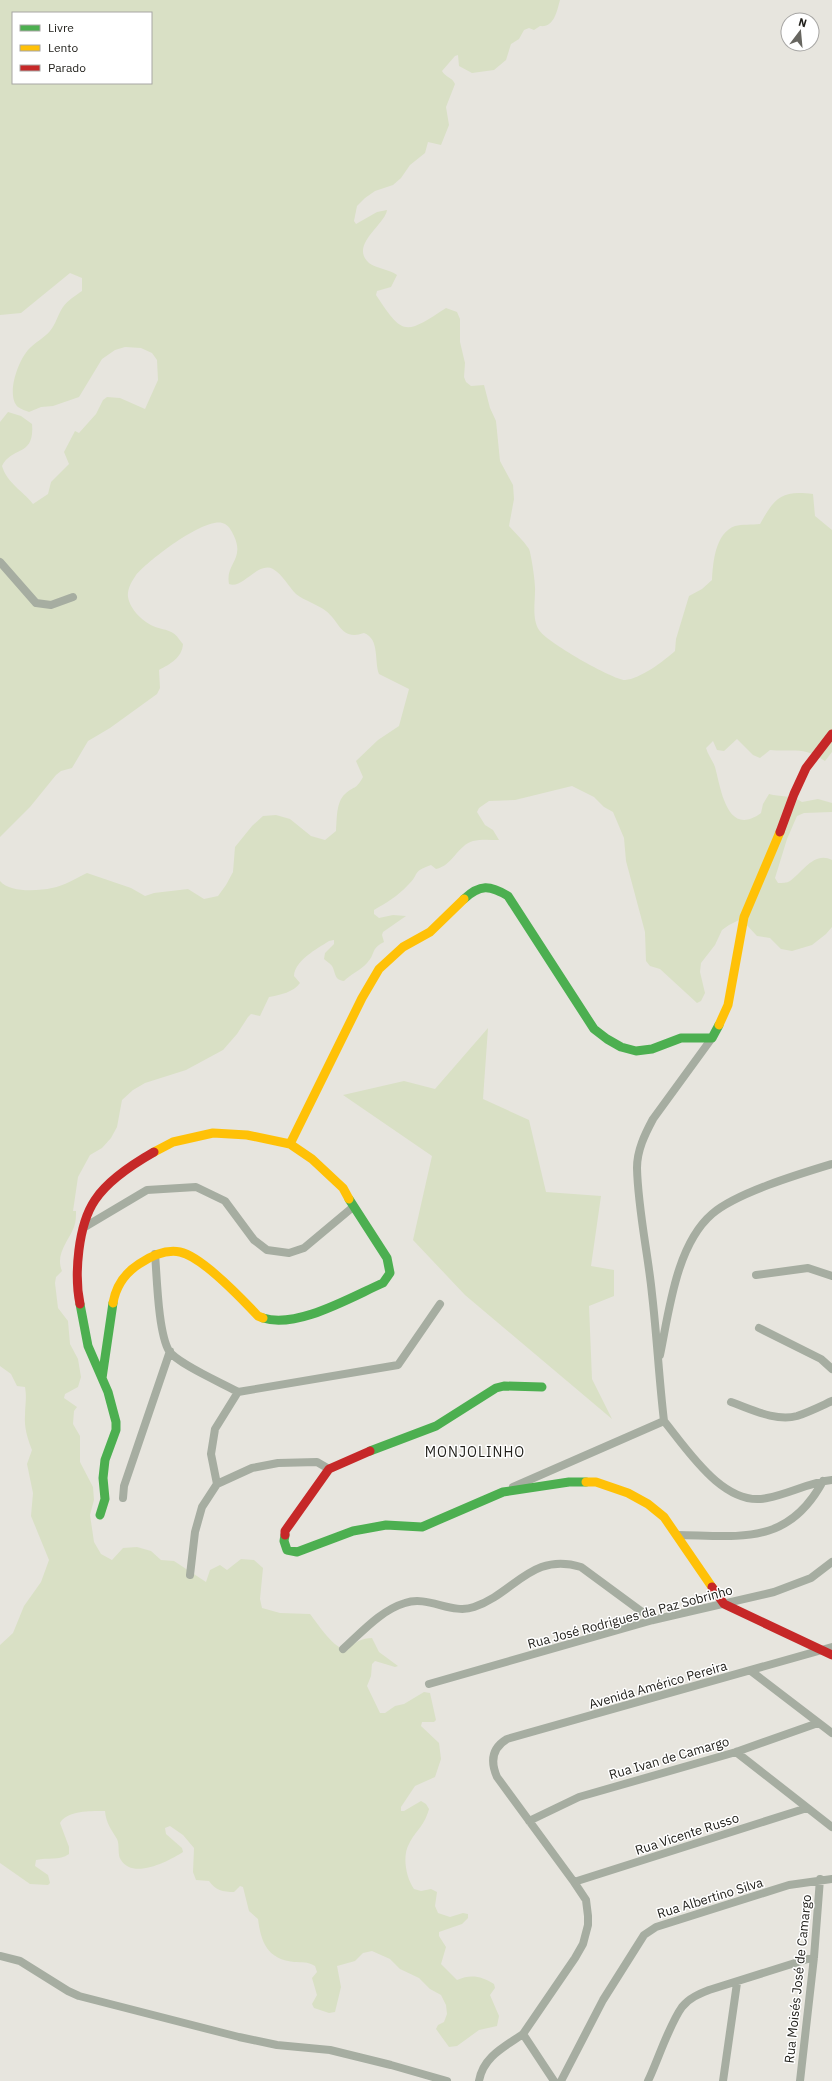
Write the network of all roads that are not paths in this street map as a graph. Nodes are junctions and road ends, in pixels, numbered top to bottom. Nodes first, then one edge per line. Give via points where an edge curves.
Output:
1 (0, 562) edge
2 (73, 597) dead end
3 (832, 734) edge
4 (712, 1038) junction
5 (290, 1144) junction
6 (832, 1164) edge
7 (353, 1207) junction
8 (83, 1228) junction
9 (155, 1254) junction
10 (756, 1275) dead end
11 (832, 1276) edge
12 (440, 1304) dead end
13 (759, 1328) dead end
14 (170, 1351) junction
15 (658, 1366) junction
16 (832, 1369) edge
17 (102, 1378) junction
18 (542, 1387) dead end
19 (238, 1392) junction
20 (832, 1401) edge
21 (731, 1402) dead end
22 (664, 1421) junction
23 (329, 1469) junction
24 (832, 1480) edge
25 (823, 1481) junction
26 (217, 1484) junction
27 (503, 1492) junction
28 (123, 1498) dead end
29 (100, 1515) dead end
30 (677, 1535) junction
31 (832, 1562) edge
32 (190, 1575) dead end
33 (724, 1604) junction
34 (654, 1620) junction
35 (343, 1648) dead end
36 (828, 1648) edge
37 (832, 1655) edge
38 (751, 1671) junction
39 (429, 1684) dead end
40 (818, 1723) junction
41 (832, 1733) edge
42 (736, 1752) junction
43 (807, 1808) junction
44 (529, 1821) junction
45 (832, 1827) edge
46 (820, 1879) junction
47 (832, 1879) edge
48 (574, 1882) junction
49 (0, 1956) edge
50 (814, 1957) junction
51 (737, 1983) junction
52 (523, 2034) junction
53 (447, 2081) edge
54 (479, 2081) edge
55 (554, 2081) edge
56 (561, 2081) edge
57 (648, 2081) edge
58 (723, 2081) edge
59 (800, 2081) edge

1 - 2 street via 36,603 51,605
3 - 4 street via 806,768 744,917 738,938 728,1005
4 - 5 street via 680,1038 650,1050 638,1051 611,1042 594,1028 508,896 495,888 484,888 474,892 430,932 402,947 379,968
4 - 15 street via 653,1119 638,1156 639,1191
5 - 7 street via 312,1159 343,1188
5 - 8 street via 252,1136 213,1133 173,1142 145,1157 107,1185 94,1201
6 - 15 street via 737,1199 722,1206 710,1216 699,1229 684,1257 672,1298
7 - 8 street via 304,1248 289,1253 267,1250 254,1240 225,1200 196,1187 148,1190
7 - 9 street via 388,1258 390,1273 383,1283 304,1317 282,1321 258,1316 232,1288 201,1263 180,1252
8 - 17 street via 78,1261 78,1294 88,1346
9 - 14 street via 163,1332
9 - 17 street via 129,1270 115,1291
10 - 11 street via 808,1268
12 - 19 street via 398,1365
13 - 16 street via 821,1359
14 - 19 street via 181,1361
14 - 28 street via 124,1486
15 - 22 street
17 - 29 street via 116,1430 105,1460 105,1499
18 - 23 street via 496,1388 436,1426 393,1441
19 - 26 street via 215,1429 211,1454
20 - 21 street via 797,1416 786,1417 767,1414
22 - 25 street via 708,1474 728,1490 741,1496 765,1499
22 - 27 street
23 - 26 street via 317,1462 278,1463 252,1468
23 - 27 street via 285,1531 284,1541 287,1550 297,1552 353,1531 386,1525 422,1526
24 - 25 street
25 - 30 street via 811,1502 801,1513 768,1531 747,1536
26 - 32 street via 202,1507 195,1532
27 - 30 street via 570,1482 596,1482 628,1493 648,1504 664,1518
30 - 33 street
31 - 33 street, Rua José Rodrigues da Paz Sobrinho via 811,1578 793,1586
33 - 34 street, Rua José Rodrigues da Paz Sobrinho
33 - 36 street
34 - 35 street via 581,1567 555,1563 529,1572 491,1599 471,1608 458,1608 433,1602 405,1603 379,1618
34 - 39 street, Rua José Rodrigues da Paz Sobrinho
36 - 37 street
36 - 38 street, Avenida Américo Pereira
38 - 40 street
38 - 44 street, Avenida Américo Pereira via 507,1739 499,1744 492,1761 497,1777
40 - 41 street
40 - 42 street, Rua Ivan de Camargo
42 - 43 street
42 - 44 street, Rua Ivan de Camargo via 579,1797
43 - 45 street
43 - 48 street, Rua Vicente Russo
44 - 48 street
46 - 47 street, Rua Albertino Silva
46 - 50 street, Rua Moisés José de Camargo
46 - 56 street, Rua Albertino Silva via 789,1885 656,1927 644,1936 603,2000
48 - 52 street via 586,1900 588,1925 583,1944
49 - 53 street via 20,1961 80,1996 240,2037 277,2045 330,2050 391,2064
50 - 51 street
50 - 59 street, Rua Moisés José de Camargo
51 - 57 street via 709,1990 693,1997 683,2006
51 - 58 street
52 - 54 street via 490,2057 482,2068
52 - 55 street

